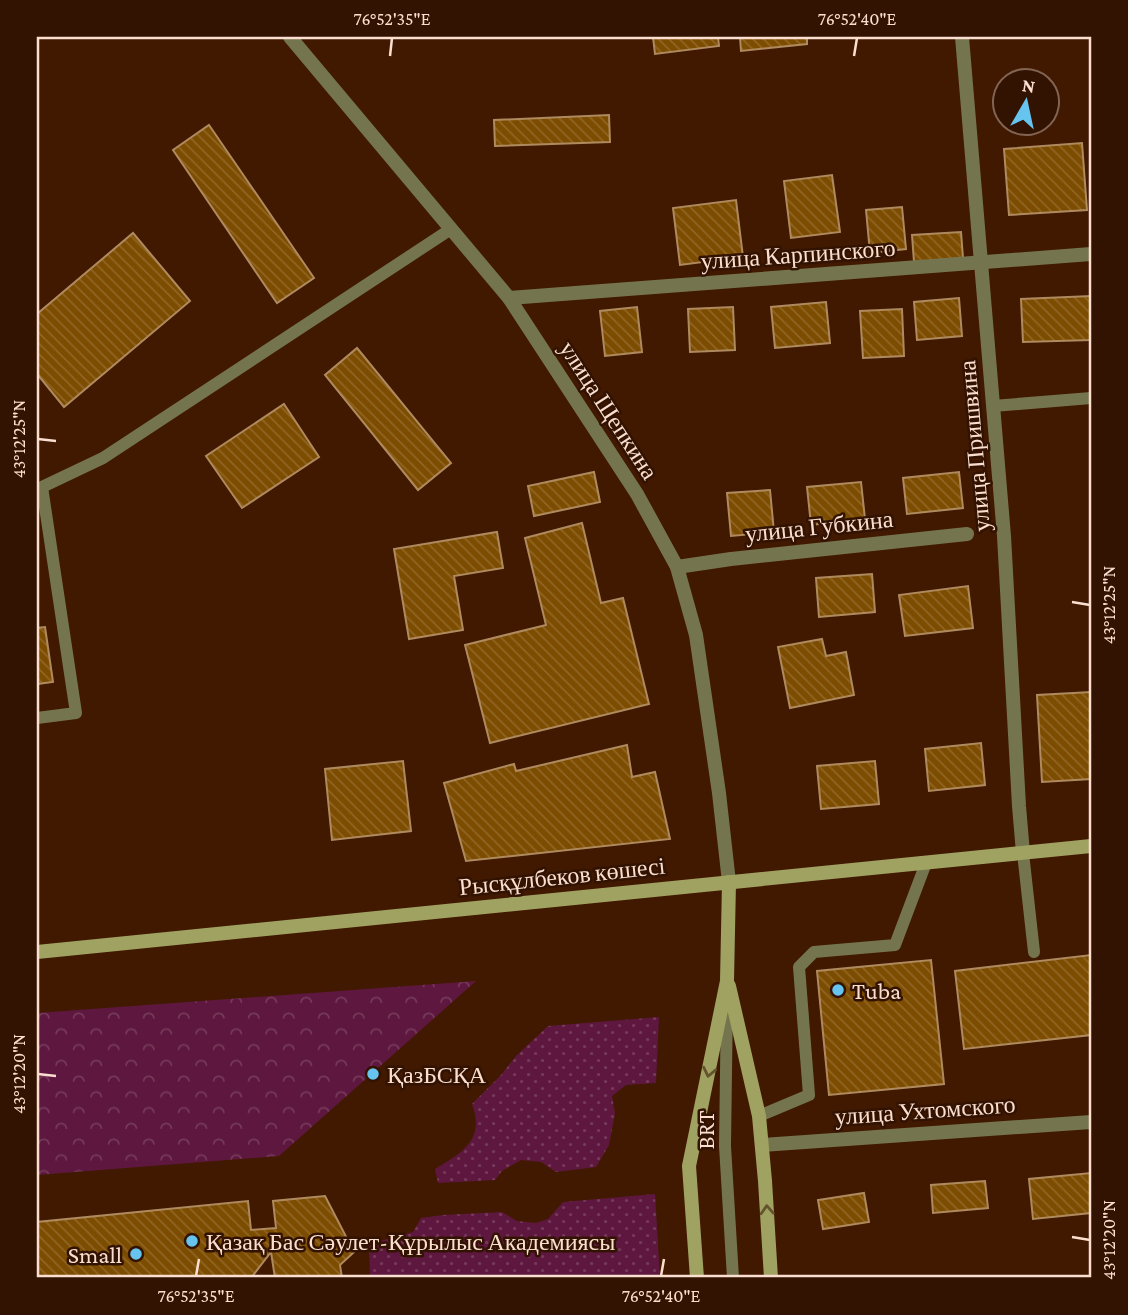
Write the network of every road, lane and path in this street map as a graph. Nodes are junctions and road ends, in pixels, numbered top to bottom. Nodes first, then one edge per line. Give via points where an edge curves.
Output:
1 (290, 37) edge
2 (962, 37) edge
3 (451, 229) junction
4 (1091, 254) edge
5 (981, 263) junction
6 (509, 298) junction
7 (1091, 398) edge
8 (993, 406) junction
9 (967, 534) dead end
10 (677, 567) junction
11 (37, 718) edge
12 (1091, 846) edge
13 (1023, 853) junction
14 (926, 863) junction
15 (729, 882) junction
16 (37, 952) edge
17 (1034, 952) dead end
18 (727, 981) junction
19 (759, 1116) junction
20 (1091, 1122) edge
21 (762, 1145) junction
22 (697, 1278) edge
23 (733, 1278) edge
24 (771, 1278) edge

1 - 3 street, улица Щепкина
2 - 5 street, улица Пришвина
3 - 6 street, улица Щепкина
3 - 11 lane via 103,458 41,487 76,713
4 - 5 street, улица Карпинского
5 - 6 street, улица Карпинского
5 - 8 street, улица Пришвина
6 - 10 street, улица Щепкина via 637,494
7 - 8 lane
8 - 13 street, улица Пришвина
9 - 10 street, улица Губкина
10 - 15 street, улица Щепкина via 696,635
12 - 13 street, Рысқұлбеков көшесі
13 - 14 street, Рысқұлбеков көшесі
13 - 17 lane
14 - 15 street, Рысқұлбеков көшесі
14 - 19 lane via 895,945 814,952 799,967 809,1095
15 - 16 street, Рысқұлбеков көшесі
15 - 18 street
18 - 19 street
18 -> 22 street via 689,1166
18 - 23 lane, BRT via 725,1146
19 - 21 street
20 - 21 street, улица Ухтомского
24 -> 21 street

